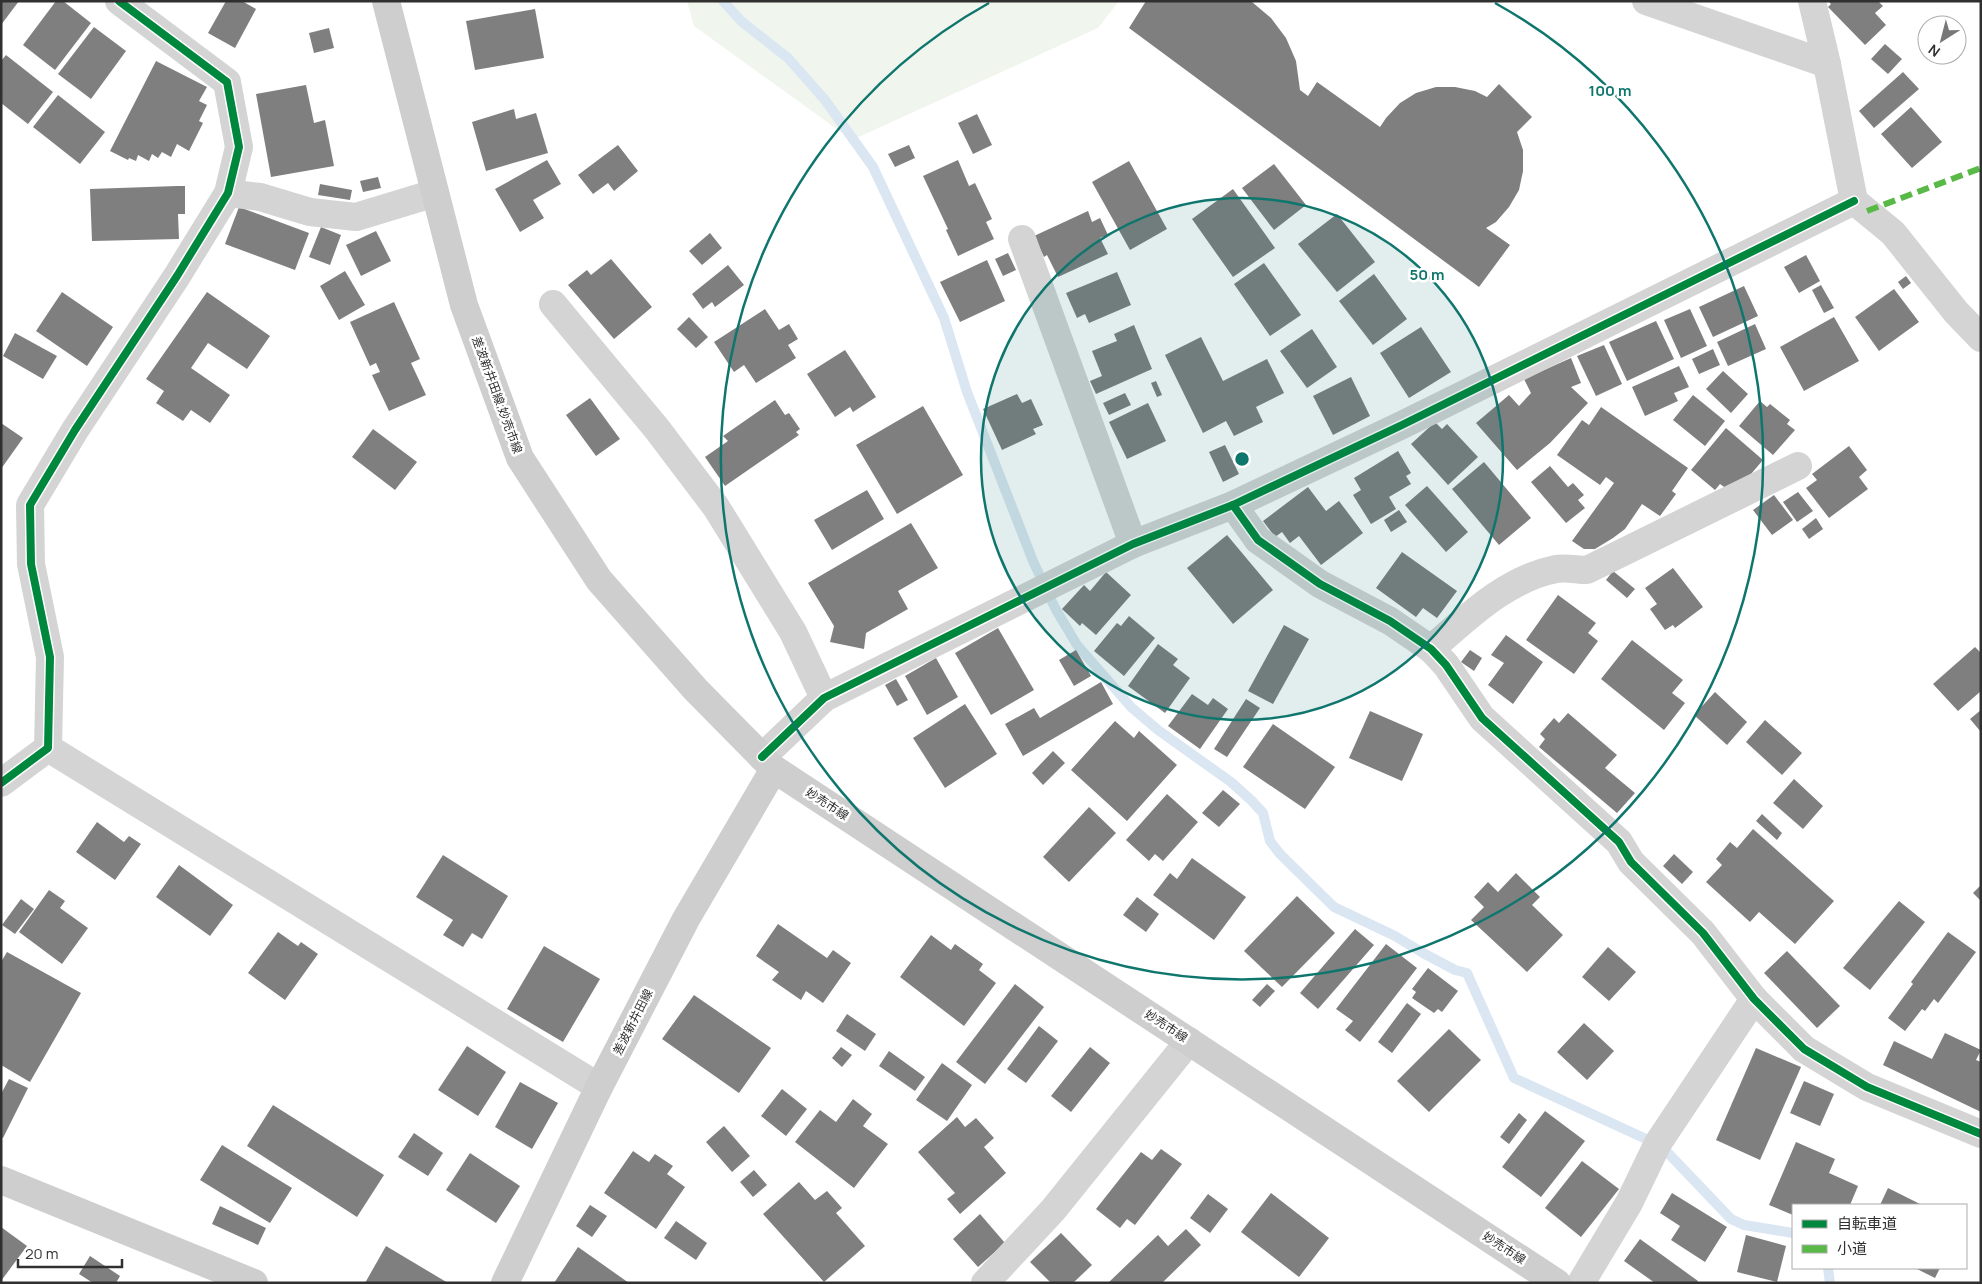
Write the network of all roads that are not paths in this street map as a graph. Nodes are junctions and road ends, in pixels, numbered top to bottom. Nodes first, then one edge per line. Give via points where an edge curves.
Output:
1 (119, 1) edge
2 (386, 1) edge
3 (1646, 1) edge
4 (1812, 1) edge
5 (1827, 64) junction
6 (228, 193) junction
7 (435, 193) junction
8 (1854, 201) junction
9 (1022, 239) dead end
10 (553, 304) dead end
11 (1981, 338) edge
12 (1798, 466) dead end
13 (1234, 505) junction
14 (1133, 544) junction
15 (1431, 649) junction
16 (824, 698) junction
17 (48, 748) junction
18 (768, 763) junction
19 (1, 783) edge
20 (1754, 999) junction
21 (1189, 1041) junction
22 (599, 1087) junction
23 (1981, 1134) edge
24 (1, 1180) edge
25 (1562, 1282) edge
26 (254, 1283) edge
27 (505, 1283) edge
28 (985, 1283) edge

1 - 6 street via 227,82 239,147
2 - 7 main road, 差波新井田線;妙売市線
3 - 5 street
4 - 5 street
5 - 8 street
6 - 7 street via 260,197 310,212 356,217
6 - 17 street via 30,505 31,564 50,657
7 - 18 main road, 差波新井田線;妙売市線 via 464,305 520,458 598,580 696,690
8 - 11 street via 1893,233
8 - 13 street
9 - 14 street
10 - 16 street via 658,429 716,507 793,632
12 - 15 street via 1587,570 1558,568 1527,578 1486,602
13 - 14 street
13 - 15 street via 1258,540 1320,584 1390,621
14 - 16 street
15 - 20 street via 1446,665 1482,718 1619,842 1631,862 1702,933
16 - 18 street
17 - 19 street
17 - 22 street
18 - 21 main road, 妙売市線
18 - 22 main road, 差波新井田線
20 - 23 street via 1804,1049 1860,1082
20 - 25 street via 1658,1143 1629,1203
21 - 25 main road, 妙売市線
21 - 28 street via 1053,1210
22 - 27 main road, 差波新井田線
24 - 26 main road

